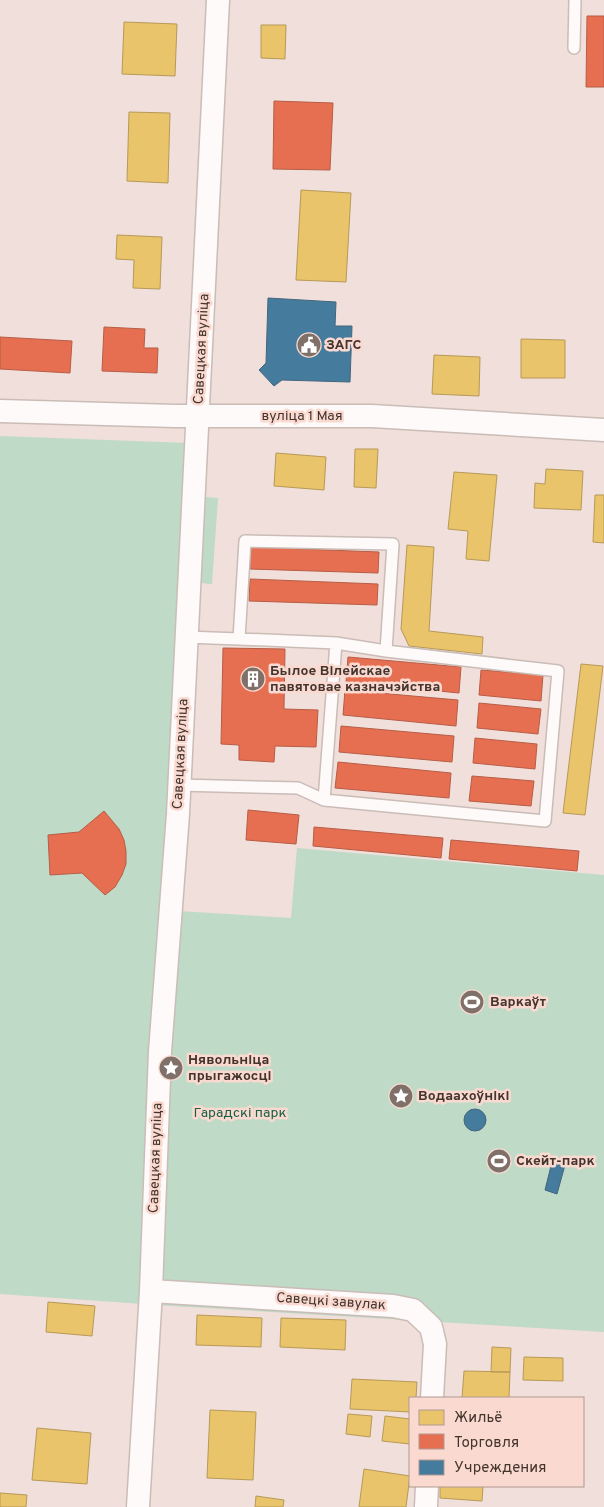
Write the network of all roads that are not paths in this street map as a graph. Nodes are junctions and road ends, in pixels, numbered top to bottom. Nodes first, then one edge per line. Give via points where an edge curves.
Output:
1 (218, 0) edge
2 (575, 0) edge
3 (574, 48) dead end
4 (0, 411) edge
5 (199, 415) junction
6 (604, 430) edge
7 (186, 637) junction
8 (239, 639) junction
9 (336, 643) junction
10 (386, 651) junction
11 (180, 785) junction
12 (324, 800) junction
13 (151, 1291) junction
14 (432, 1397) edge
15 (427, 1487) edge
16 (138, 1507) edge
17 (426, 1507) edge

1 - 5 street, Савецкая вуліца
2 - 3 lane
4 - 5 street, вуліца 1 Мая
5 - 6 street, вуліца 1 Мая via 372,416
5 - 7 street, Савецкая вуліца
7 - 8 lane
7 - 11 street, Савецкая вуліца
8 - 9 lane
8 - 10 lane via 245,541 393,544
9 - 10 lane
9 - 12 lane
10 - 12 lane via 558,671 545,821
11 - 12 lane via 298,788
11 - 13 street, Савецкая вуліца via 160,1052
13 - 14 street, Савецкі завулак via 414,1310 431,1327 435,1344
13 - 16 street, Савецкая вуліца
15 - 17 street

